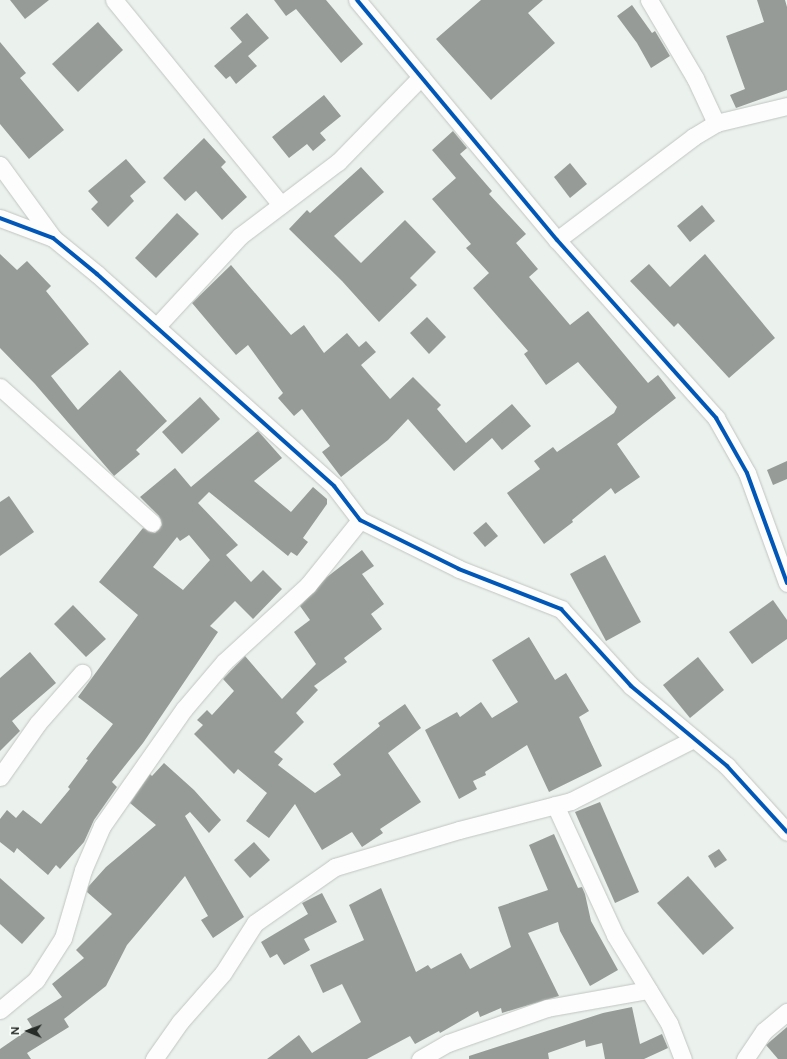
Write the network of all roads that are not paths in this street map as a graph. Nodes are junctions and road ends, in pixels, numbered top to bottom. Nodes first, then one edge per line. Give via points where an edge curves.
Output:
1 (114, 0) edge
2 (357, 0) edge
3 (649, 0) edge
4 (421, 77) junction
5 (787, 106) edge
6 (716, 124) junction
7 (0, 165) edge
8 (281, 205) junction
9 (0, 218) edge
10 (53, 238) junction
11 (557, 240) junction
12 (156, 327) junction
13 (0, 387) edge
14 (360, 520) junction
15 (152, 523) dead end
16 (787, 583) edge
17 (82, 673) dead end
18 (694, 739) junction
19 (0, 777) edge
20 (555, 805) junction
21 (787, 832) edge
22 (648, 990) junction
23 (0, 1010) edge
24 (787, 1012) edge
25 (154, 1059) edge
26 (420, 1059) edge
27 (683, 1059) edge
28 (745, 1059) edge

1 - 8 street
2 - 4 street
3 - 6 street via 695,78
4 - 8 street via 338,162
4 - 11 street
5 - 6 street
6 - 11 street via 655,163
7 - 10 street
8 - 12 street via 240,236
9 - 10 street
10 - 12 street
11 - 16 street via 716,418 747,473
12 - 14 street via 334,486
13 - 15 street
14 - 18 street via 459,569 561,609 631,686
14 - 23 street via 308,585 224,662 184,709 102,826 83,870 62,938 36,980
17 - 19 street via 38,723
18 - 20 street via 571,801
18 - 21 street via 726,766
20 - 22 street via 615,935
20 - 25 street via 336,867 255,923 223,973 180,1022
22 - 26 street via 547,1008 448,1043
22 - 27 street via 669,1024
24 - 28 street via 764,1031

